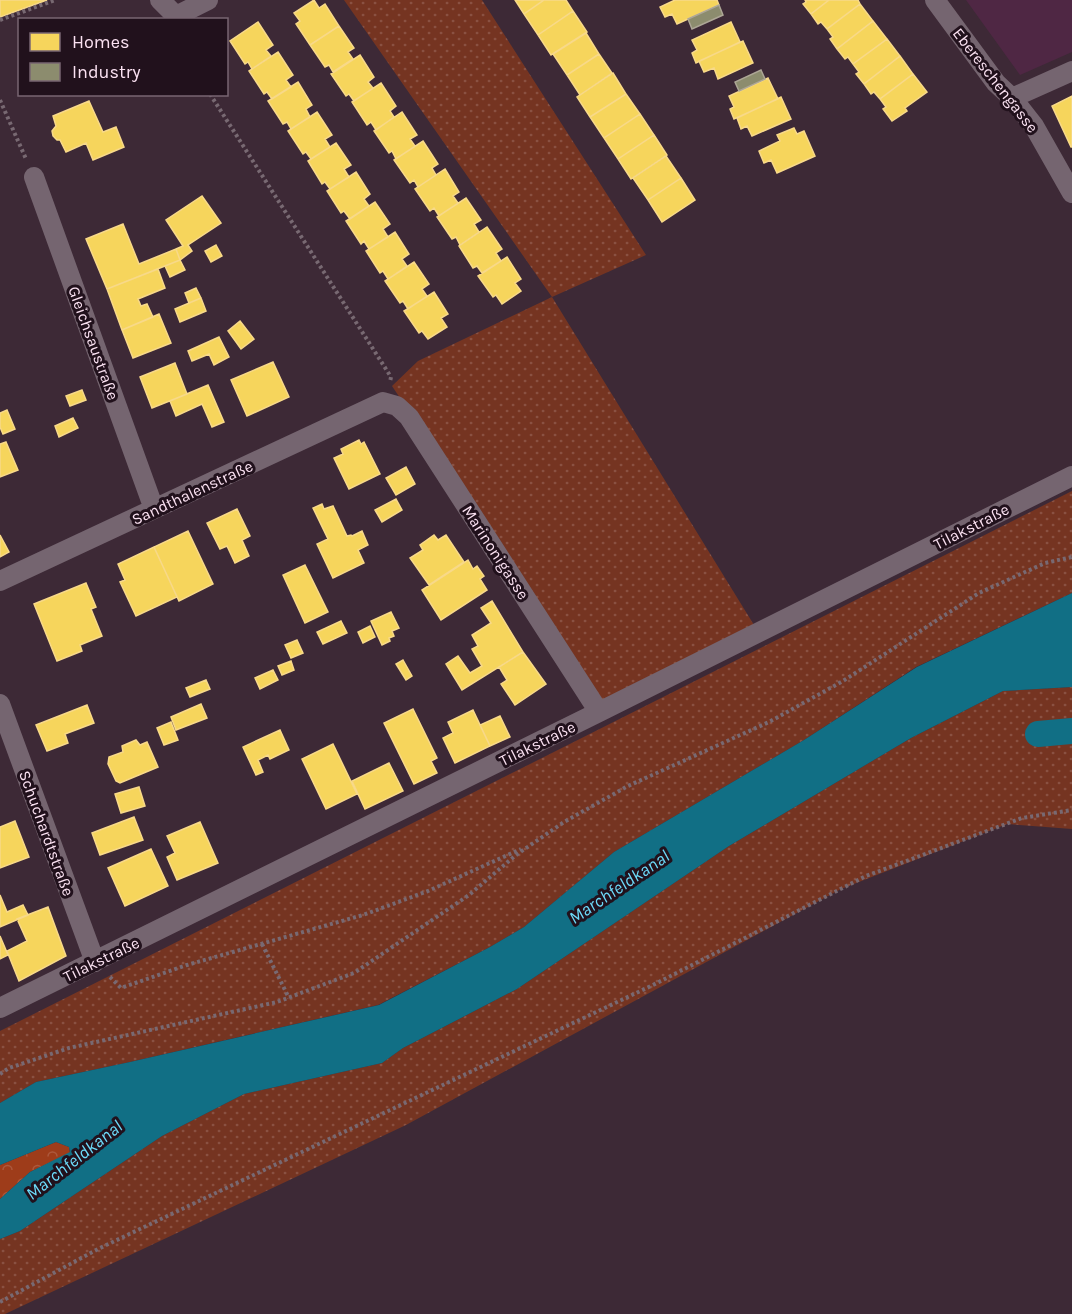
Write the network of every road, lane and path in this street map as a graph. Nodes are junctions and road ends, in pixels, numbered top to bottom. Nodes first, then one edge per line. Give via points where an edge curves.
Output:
1 (55, 0) edge
2 (160, 0) edge
3 (208, 0) edge
4 (935, 0) edge
5 (0, 20) edge
6 (1072, 71) edge
7 (211, 96) edge
8 (1012, 98) junction
9 (0, 100) edge
10 (34, 177) joint
11 (1072, 193) edge
12 (383, 402) junction
13 (1072, 476) edge
14 (154, 509) junction
15 (1072, 557) edge
16 (0, 581) edge
17 (0, 704) edge
18 (599, 712) junction
19 (1072, 810) edge
20 (531, 844) junction
21 (262, 944) junction
22 (94, 962) junction
23 (121, 988) dead end
24 (289, 998) junction
25 (0, 1008) edge
26 (0, 1074) edge
27 (0, 1302) edge

1 - 5 path
2 - 3 street via 176,16
4 - 8 street, Ebereschengasse via 996,83
6 - 8 street
7 - 12 path via 391,377
8 - 11 street, Ebereschengasse via 1034,126
9 - 10 path
10 - 14 street, Gleichsaustraße
12 - 14 street, Sandthalenstraße
12 - 18 street, Marinonigasse via 398,406 409,417
13 - 18 street, Tilakstraße
14 - 16 street, Sandthalenstraße
15 - 20 path via 1045,563 979,593 843,681 769,722 628,786
17 - 22 street, Schuchardtstraße
18 - 22 street, Tilakstraße
19 - 27 path via 1022,818 866,876 653,985 98,1249
20 - 21 path via 428,891
20 - 24 path via 470,895 354,973
21 - 23 path
21 - 24 path
22 - 25 street, Tilakstraße
24 - 26 path via 69,1048

